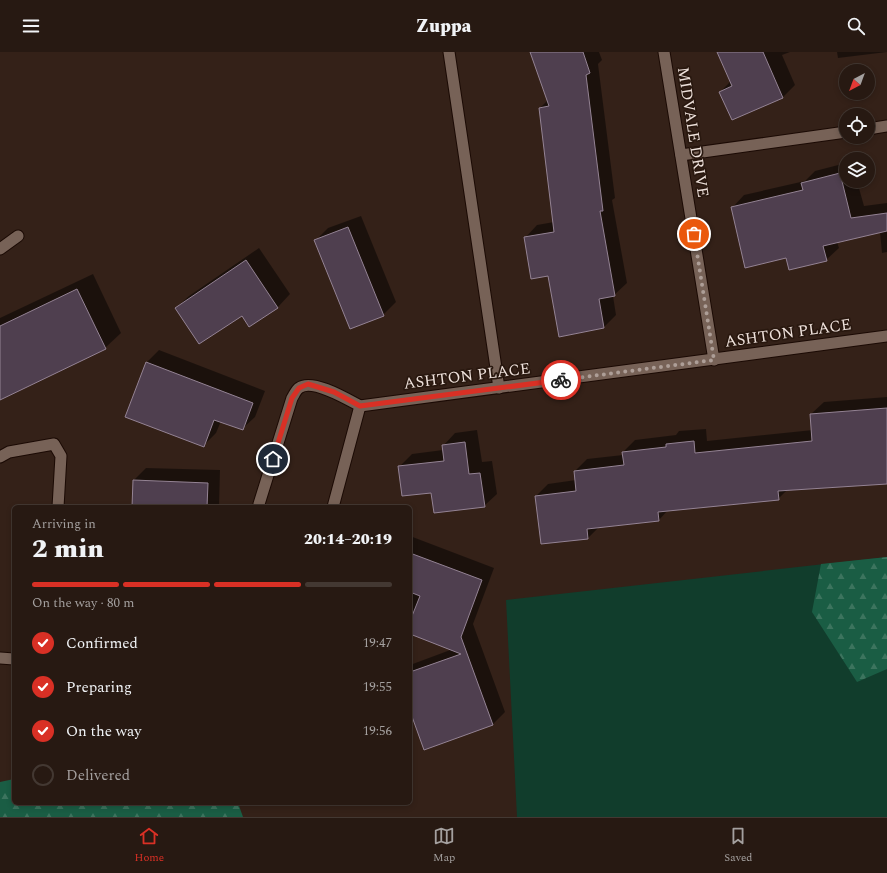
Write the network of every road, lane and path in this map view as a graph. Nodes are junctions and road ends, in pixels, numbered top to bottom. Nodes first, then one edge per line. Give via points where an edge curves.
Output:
1 (448, 52) edge
2 (664, 52) edge
3 (887, 126) edge
4 (875, 128) edge
5 (839, 133) edge
6 (681, 155) junction
7 (18, 236) dead end
8 (0, 249) edge
9 (887, 336) edge
10 (714, 360) junction
11 (499, 388) junction
12 (360, 406) junction
13 (0, 457) edge
14 (58, 505) edge
15 (259, 505) edge
16 (334, 505) edge
17 (0, 658) edge
18 (12, 659) edge

1 - 11 street
2 - 6 street, MIDVALE DRIVE
3 - 4 street
5 - 6 street
6 - 10 street, MIDVALE DRIVE
7 - 8 street
9 - 10 street, ASHTON PLACE
10 - 11 street, ASHTON PLACE
11 - 12 street, ASHTON PLACE
12 - 15 street via 334,392 308,384 299,388 292,398
12 - 16 street
13 - 14 street via 10,452 54,444 61,456
17 - 18 street

